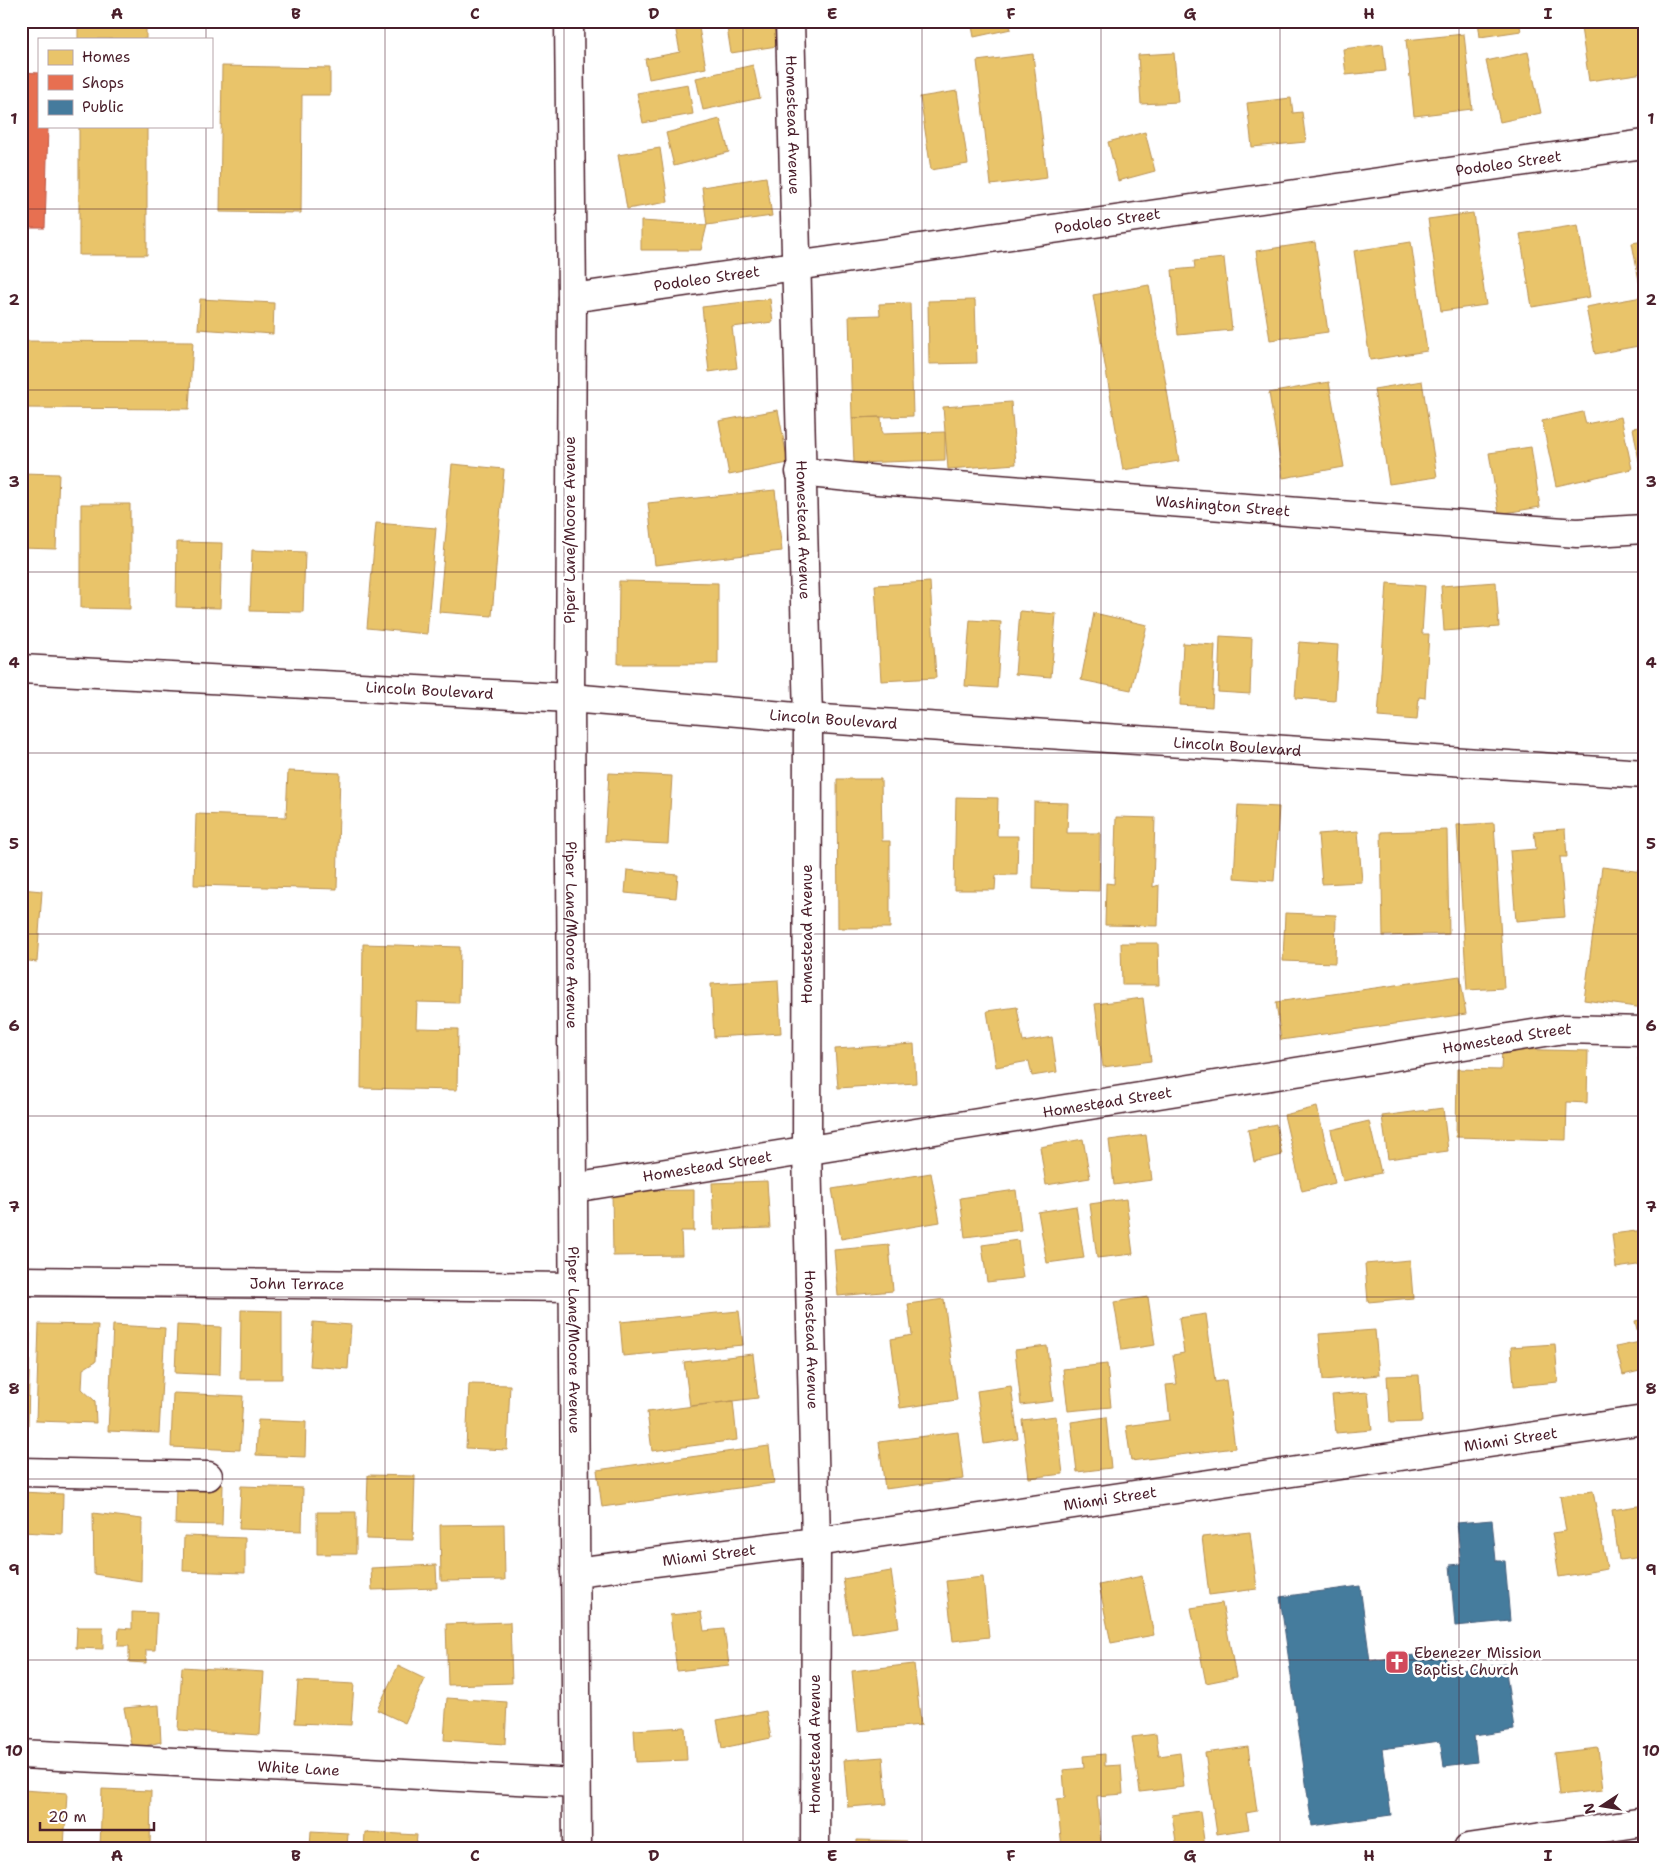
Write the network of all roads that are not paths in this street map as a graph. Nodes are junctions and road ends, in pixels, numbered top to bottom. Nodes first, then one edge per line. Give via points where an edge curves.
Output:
1 (569, 21) edge
2 (790, 21) edge
3 (1644, 144) edge
4 (797, 266) junction
5 (572, 298) junction
6 (800, 472) junction
7 (1644, 529) edge
8 (21, 669) edge
9 (570, 698) junction
10 (808, 718) junction
11 (1644, 774) edge
12 (1644, 1031) edge
13 (807, 1150) junction
14 (573, 1188) junction
15 (21, 1281) edge
16 (573, 1287) junction
17 (1644, 1420) edge
18 (21, 1472) edge
19 (208, 1476) dead end
20 (816, 1542) junction
21 (575, 1572) junction
22 (21, 1754) edge
23 (576, 1783) junction
24 (1644, 1822) edge
25 (577, 1848) edge
26 (815, 1848) edge
27 (1468, 1848) edge

1 - 5 street, Piper Lane/Moore Avenue
2 - 4 street, Homestead Avenue
3 - 4 street, Podoleo Street
4 - 5 street, Podoleo Street
4 - 6 street, Homestead Avenue
5 - 9 street, Piper Lane/Moore Avenue
6 - 7 street, Washington Street via 1577,533
6 - 10 street, Homestead Avenue
8 - 9 street, Lincoln Boulevard
9 - 10 street, Lincoln Boulevard
9 - 14 street, Piper Lane/Moore Avenue
10 - 11 street, Lincoln Boulevard
10 - 13 street, Homestead Avenue
12 - 13 street, Homestead Street via 1564,1029
13 - 14 street, Homestead Street
13 - 20 street, Homestead Avenue
14 - 16 street, Piper Lane/Moore Avenue
15 - 16 street, John Terrace
16 - 21 street, Piper Lane/Moore Avenue
17 - 20 street, Miami Street
18 - 19 street
20 - 21 street, Miami Street
20 - 26 street, Homestead Avenue
21 - 23 street, Piper Lane/Moore Avenue
22 - 23 street, White Lane
23 - 25 street, Piper Lane/Moore Avenue
24 - 27 street

